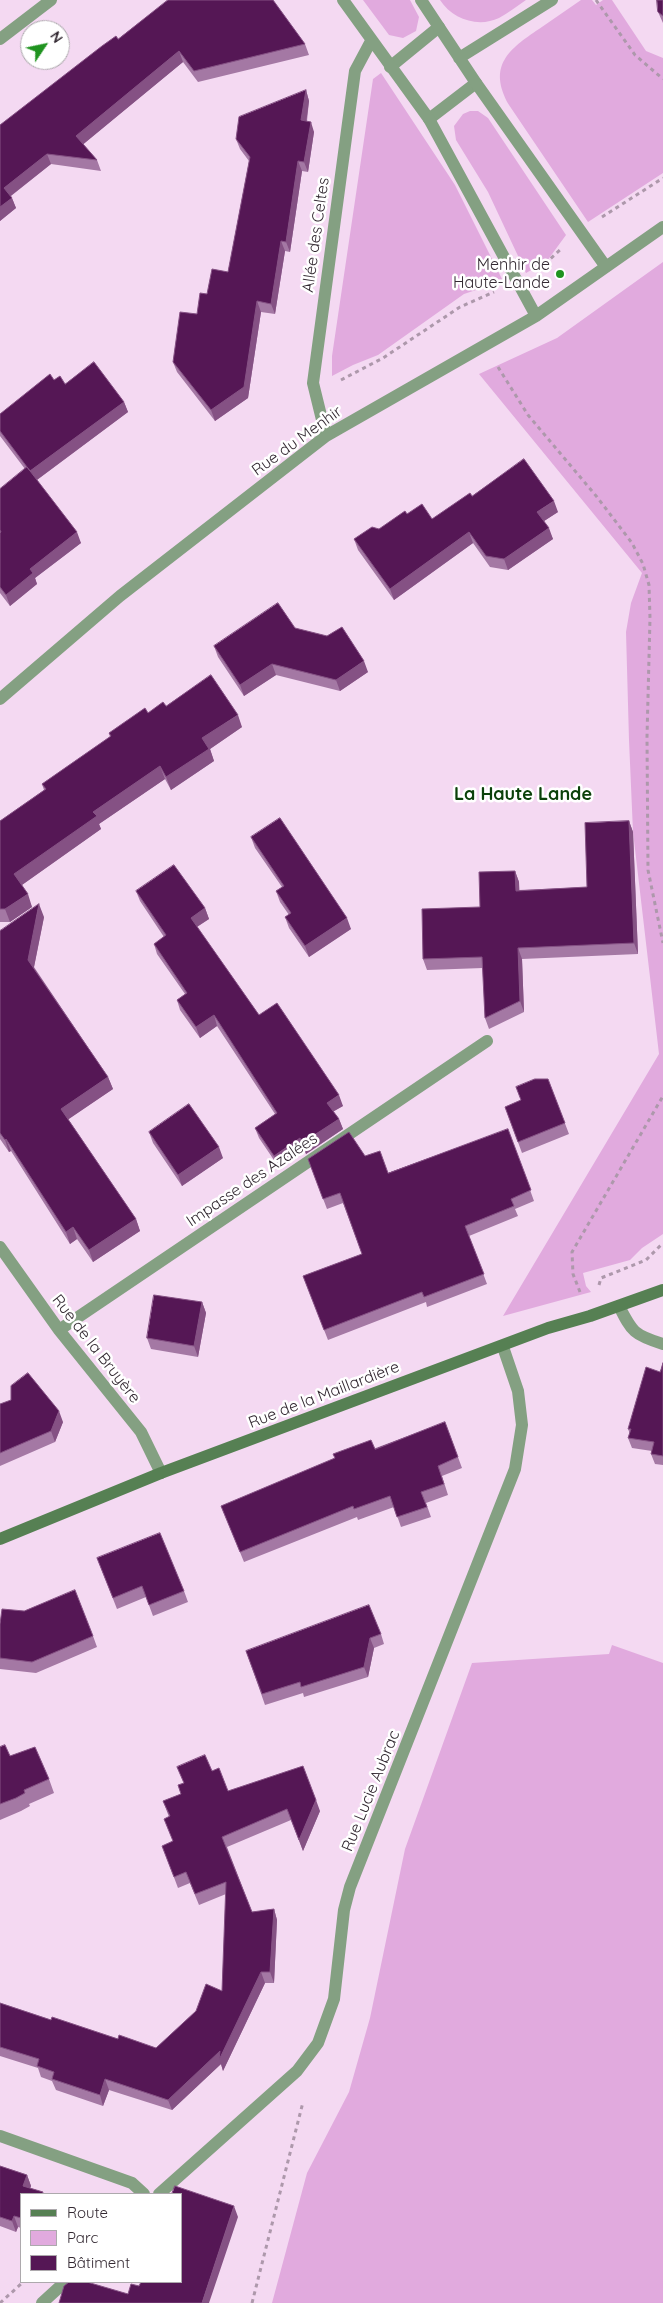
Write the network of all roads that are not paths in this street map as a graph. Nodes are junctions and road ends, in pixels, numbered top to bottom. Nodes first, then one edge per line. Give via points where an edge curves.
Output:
1 (51, 0) edge
2 (343, 0) edge
3 (421, 0) edge
4 (552, 0) edge
5 (439, 27) junction
6 (0, 39) edge
7 (371, 41) junction
8 (459, 58) junction
9 (390, 67) junction
10 (476, 84) junction
11 (429, 119) junction
12 (663, 227) edge
13 (606, 267) junction
14 (536, 316) junction
15 (326, 436) junction
16 (0, 699) edge
17 (487, 1040) dead end
18 (0, 1248) edge
19 (663, 1290) edge
20 (619, 1306) junction
21 (59, 1330) junction
22 (663, 1344) edge
23 (503, 1347) junction
24 (161, 1473) junction
25 (0, 1539) edge
26 (0, 2136) edge
27 (143, 2193) edge
28 (160, 2193) edge
29 (64, 2283) edge
30 (42, 2303) edge

1 - 6 street
2 - 7 street
3 - 5 street
4 - 8 street
5 - 8 street
5 - 9 street
7 - 9 street
7 - 15 street, Allée des Celtes via 355,71 313,383
8 - 10 street
9 - 11 street
10 - 11 street
10 - 13 street
11 - 14 street
12 - 13 street, Rue du Menhir
13 - 14 street, Rue du Menhir
14 - 15 street, Rue du Menhir
15 - 16 street, Rue du Menhir via 120,596
17 - 21 street, Impasse des Azalées
18 - 21 street, Rue de la Bruyère
19 - 20 street, Rue de la Maillardière
20 - 22 street via 630,1328 644,1338
20 - 23 street, Rue de la Maillardière via 548,1328
21 - 24 street, Rue de la Bruyère via 141,1432
23 - 24 street, Rue de la Maillardière
23 - 28 street, Rue Lucie Aubrac via 518,1391 522,1425 515,1470 350,1887 344,1910 334,1999 318,2043 297,2071
24 - 25 street, Rue de la Maillardière
26 - 27 street via 132,2183
29 - 30 street

